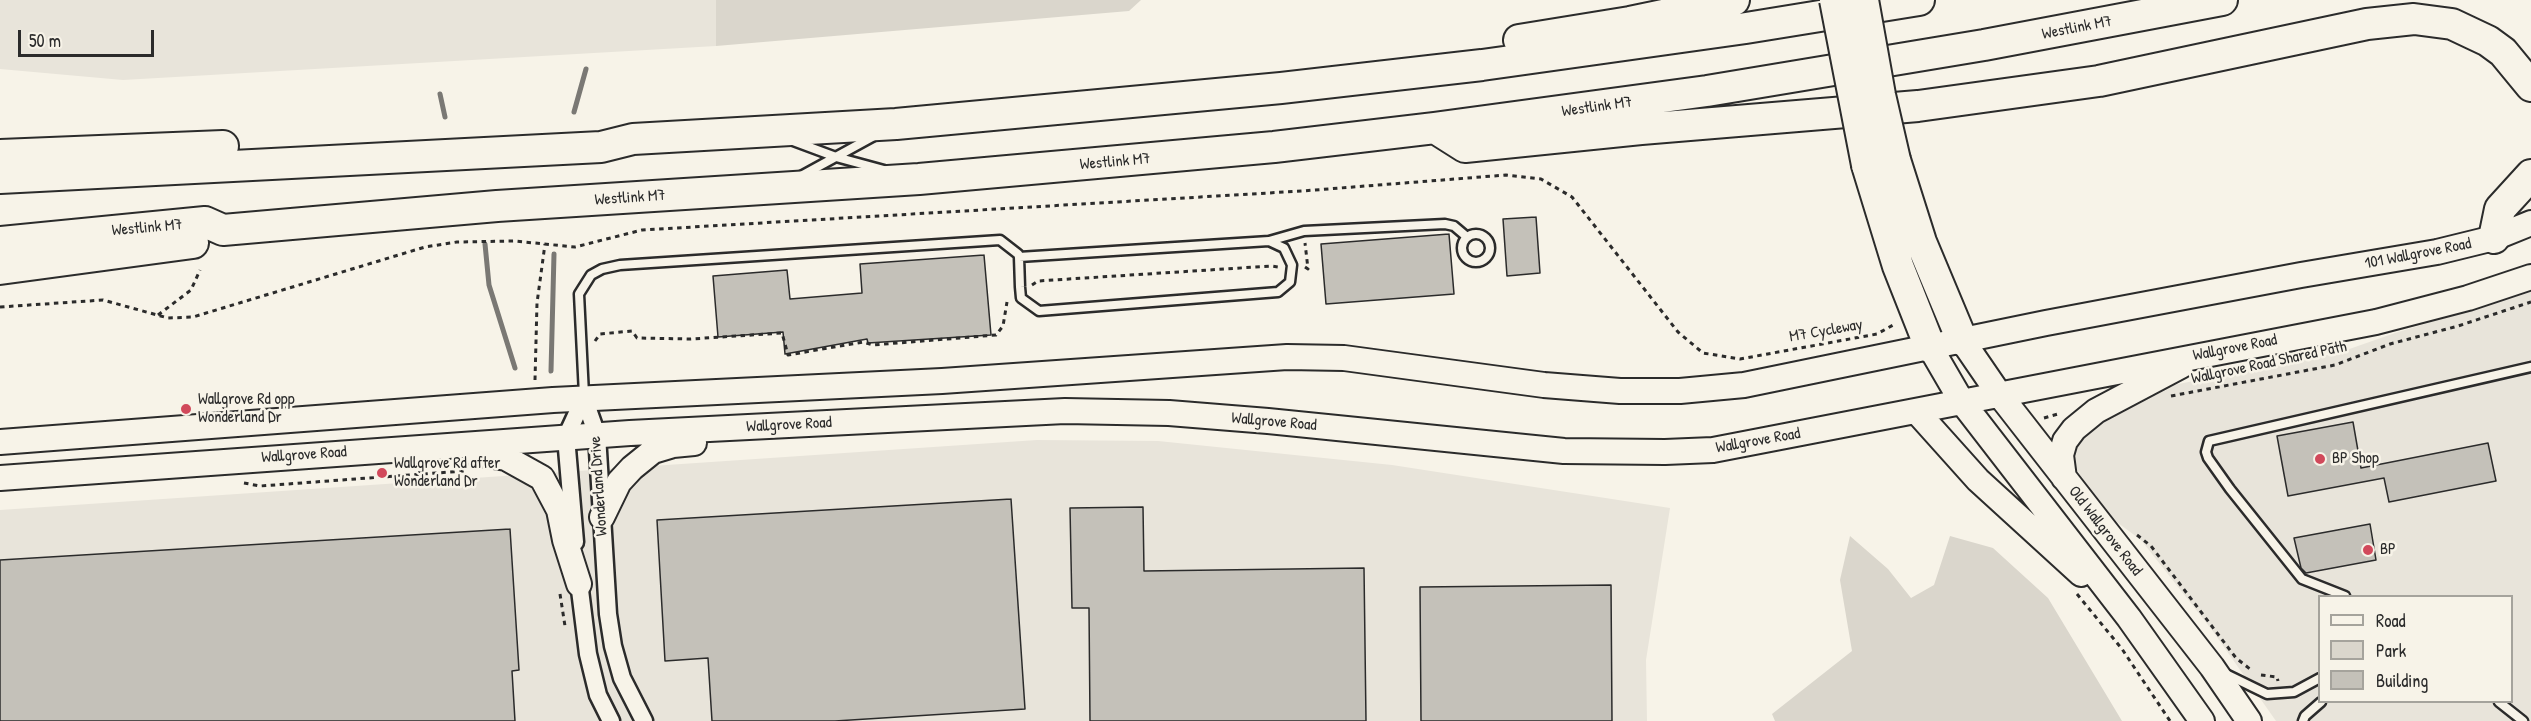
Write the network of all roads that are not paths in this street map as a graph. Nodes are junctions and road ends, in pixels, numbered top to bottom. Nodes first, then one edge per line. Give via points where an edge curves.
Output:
1 (1734, 0) edge
2 (1835, 0) edge
3 (1863, 0) edge
4 (1919, 0) edge
5 (2222, 0) edge
6 (1632, 33) junction
7 (2531, 86) edge
8 (1640, 115) junction
9 (896, 124) junction
10 (768, 132) junction
11 (633, 139) junction
12 (0, 155) edge
13 (836, 157) junction
14 (1881, 162) junction
15 (2531, 175) edge
16 (0, 178) edge
17 (919, 179) junction
18 (777, 189) junction
19 (2531, 223) edge
20 (223, 230) junction
21 (1467, 237) dead end
22 (2494, 238) junction
23 (1269, 241) junction
24 (0, 242) edge
25 (1018, 257) junction
26 (0, 269) edge
27 (2531, 277) edge
28 (1962, 340) junction
29 (1930, 347) junction
30 (2204, 354) junction
31 (2531, 367) edge
32 (1999, 394) junction
33 (584, 398) junction
34 (1962, 402) junction
35 (1910, 413) junction
36 (830, 423) junction
37 (597, 435) junction
38 (566, 437) junction
39 (0, 442) edge
40 (434, 447) junction
41 (0, 478) edge
42 (2064, 478) junction
43 (602, 517) junction
44 (570, 588) junction
45 (2340, 595) edge
46 (2129, 618) junction
47 (2212, 667) junction
48 (2318, 679) edge
49 (2320, 703) edge
50 (2500, 703) edge
51 (611, 721) edge
52 (644, 721) edge
53 (2202, 721) edge
54 (2249, 721) edge
55 (2303, 721) edge
56 (2523, 721) edge

1 - 6 highway
2 - 14 highway, bridge
3 - 14 highway, bridge via 1880,95
4 - 6 highway
5 - 8 highway, Westlink M7
6 - 9 highway via 1546,47 1482,65
7 - 8 highway via 2511,60 2488,41 2452,24 2414,19 2367,24 2099,81 1976,99 1856,112
8 - 17 highway, Westlink M7 via 1557,125 1435,128 1274,147
9 - 10 highway
9 - 13 lane
10 - 11 highway
10 - 13 lane
11 - 12 highway via 599,130
11 - 16 highway via 601,147
13 - 17 lane
13 - 18 lane
14 - 28 highway via 1921,242
14 - 29 highway via 1898,266
15 - 22 highway via 2500,209
17 - 18 highway, Westlink M7
18 - 20 highway, Westlink M7 via 497,206
19 - 22 main road, 101 Wallgrove Road
20 - 24 highway, Westlink M7 via 205,222
20 - 26 highway via 207,241
21 - 23 lane via 1450,224 1304,231
22 - 28 main road, 101 Wallgrove Road via 2437,252
23 - 25 lane
23 - 25 lane via 1284,248 1292,265 1290,282 1278,292 1039,311 1021,298
25 - 33 lane via 1000,240 602,269 591,275 579,294
27 - 30 main road, Wallgrove Road via 2376,322
28 - 29 main road
28 - 32 main road, Old Wallgrove Road
29 - 33 main road via 1744,385 1680,391 1545,385 1344,358 1287,357 942,381
29 - 34 main road, Old Wallgrove Road
30 - 32 main road, Wallgrove Road
30 - 42 main road via 2096,411 2074,429 2064,441 2061,455
31 - 45 lane via 2210,441 2208,458 2302,579
32 - 34 main road, Wallgrove Road
32 - 42 main road, Old Wallgrove Road
33 - 37 street, Wonderland Drive
33 - 38 street, Wonderland Drive
33 - 39 main road
34 - 35 main road, Wallgrove Road
34 - 46 main road, Old Wallgrove Road
35 - 36 main road, Wallgrove Road via 1713,450 1665,452 1564,451 1169,413 1065,411
35 - 46 main road
36 - 37 main road, Wallgrove Road
36 - 43 main road via 653,451 619,482
37 - 38 main road, Wallgrove Road
37 - 43 street, Wonderland Drive
38 - 40 main road, Wallgrove Road
38 - 44 street, Wonderland Drive
40 - 41 main road, Wallgrove Road
40 - 44 main road via 506,458 542,478 560,510
42 - 47 main road, Old Wallgrove Road
43 - 52 street, Wonderland Drive via 608,614 614,646 621,678
44 - 51 street, Wonderland Drive via 598,695
46 - 53 main road, Old Wallgrove Road
47 - 48 lane via 2267,694 2294,692
47 - 54 main road, Old Wallgrove Road
49 - 55 lane
50 - 56 lane

